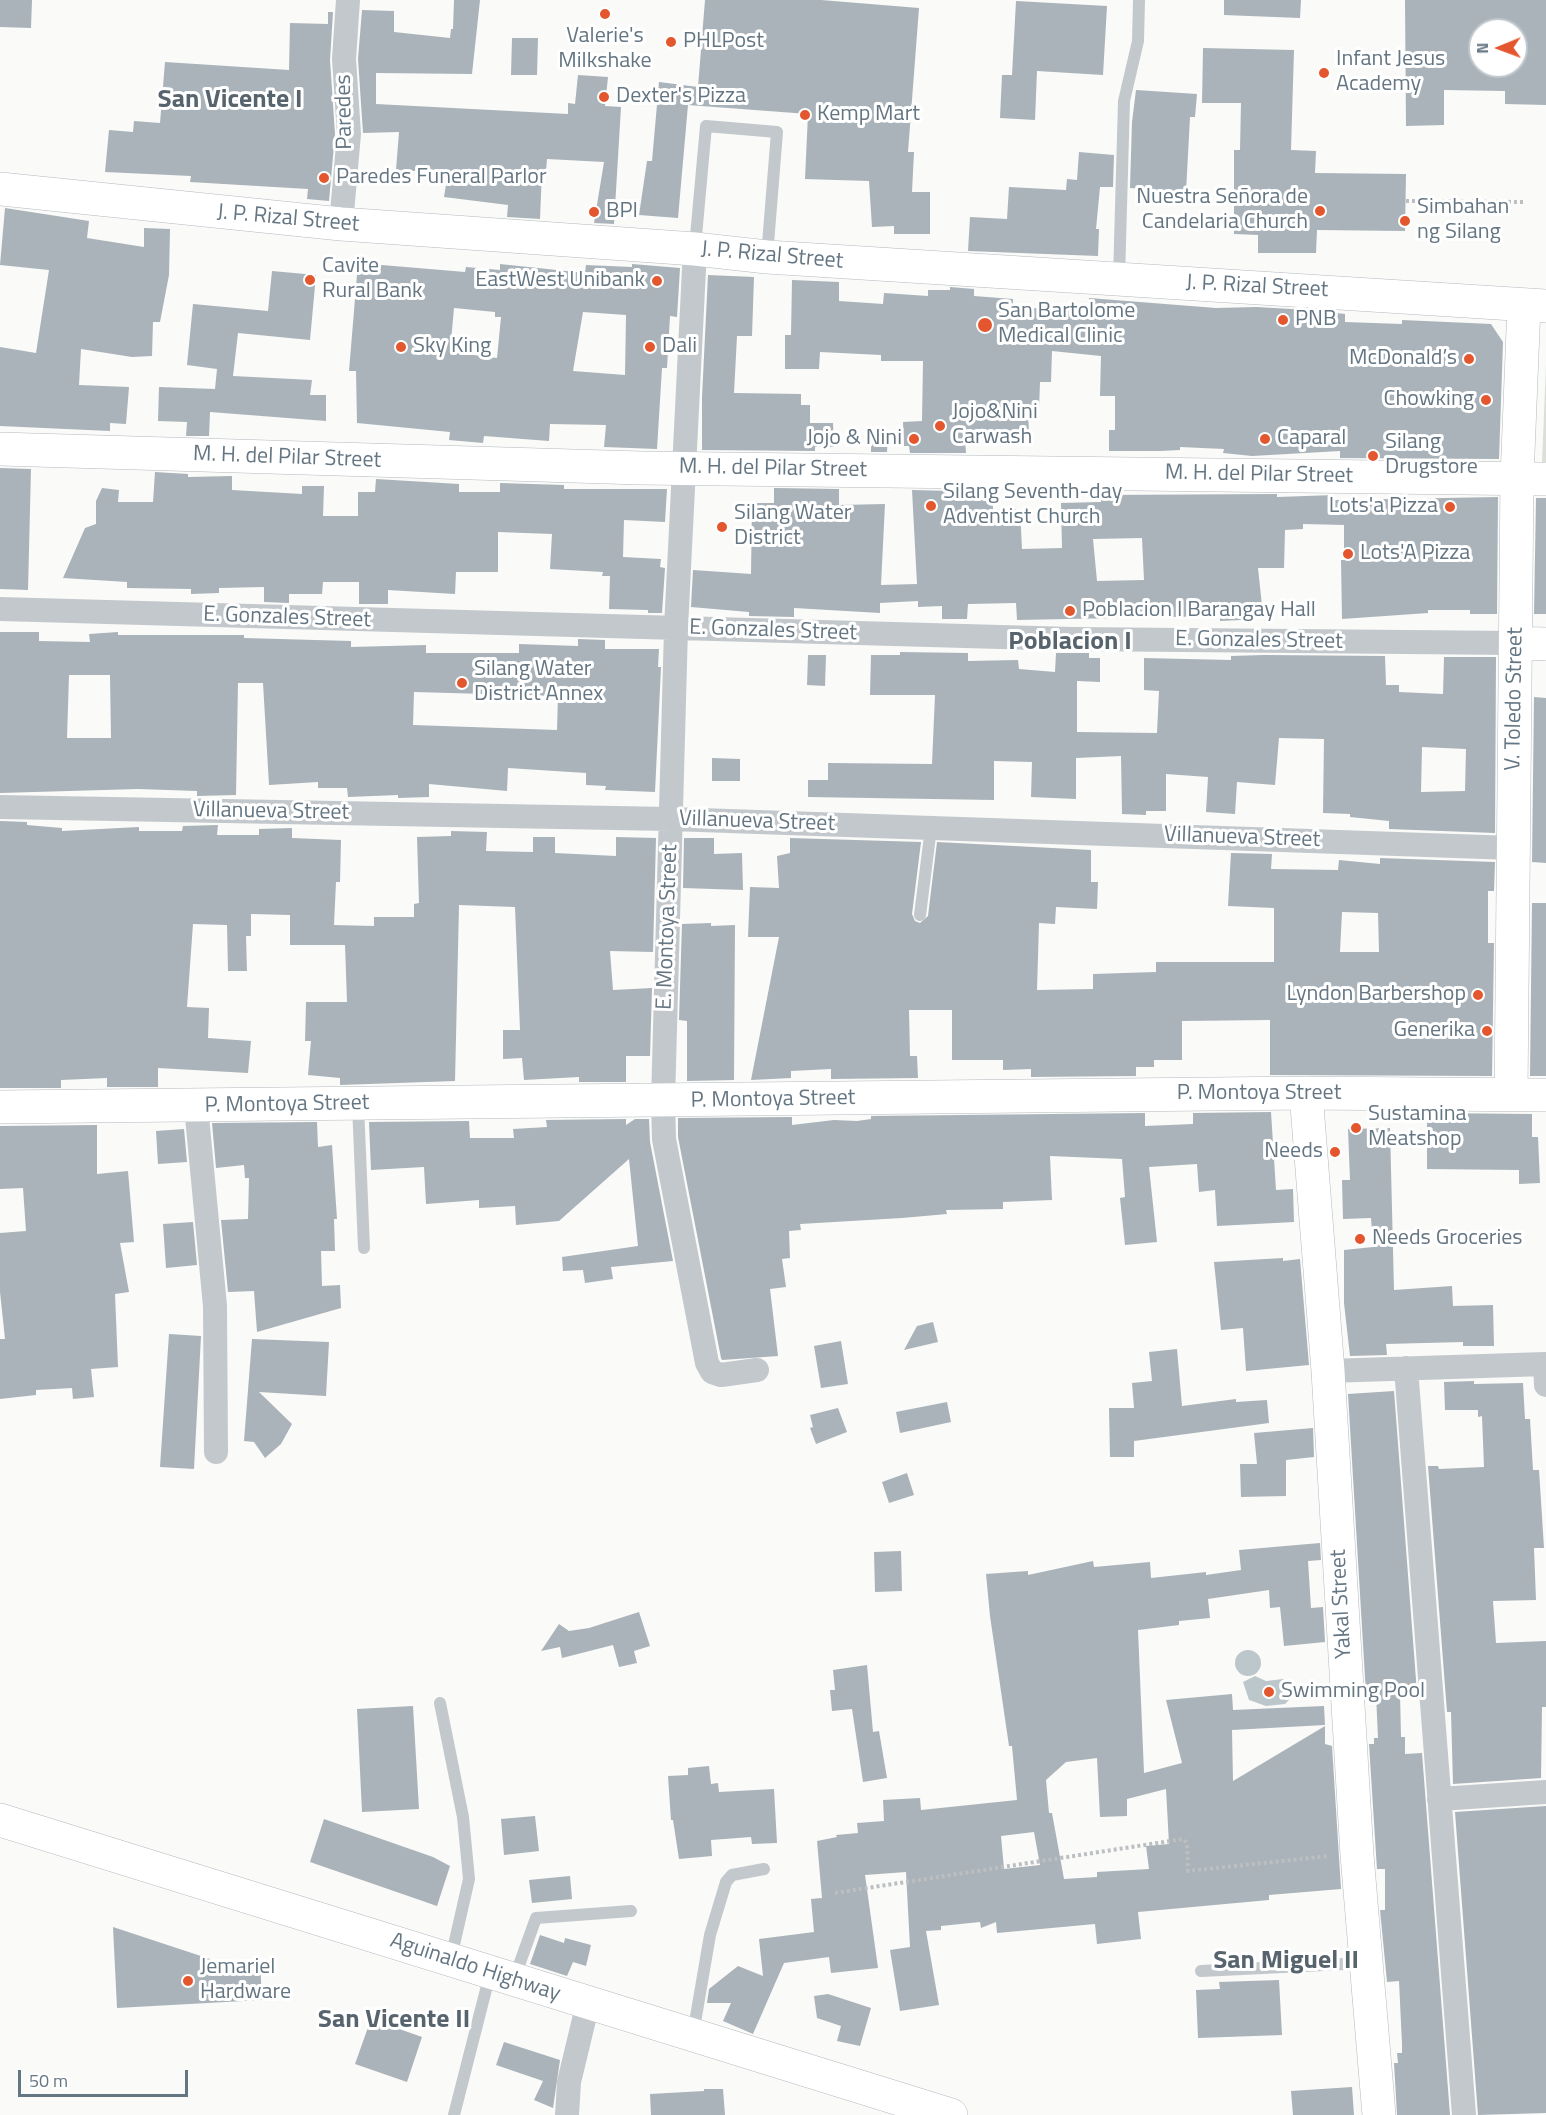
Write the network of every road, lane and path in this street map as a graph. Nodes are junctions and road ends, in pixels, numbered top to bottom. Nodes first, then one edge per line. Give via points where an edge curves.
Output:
1 (348, 0) edge
2 (1139, 0) edge
3 (0, 189) edge
4 (1406, 201) dead end
5 (1524, 202) dead end
6 (341, 224) junction
7 (694, 249) junction
8 (767, 257) junction
9 (1119, 279) junction
10 (1535, 306) edge
11 (0, 449) edge
12 (682, 468) junction
13 (1532, 478) edge
14 (0, 609) edge
15 (676, 628) junction
16 (1531, 643) edge
17 (0, 807) edge
18 (671, 819) junction
19 (931, 828) junction
20 (1513, 848) junction
21 (920, 915) dead end
22 (1306, 1093) junction
23 (1511, 1094) junction
24 (1546, 1095) edge
25 (663, 1101) junction
26 (358, 1104) junction
27 (196, 1106) junction
28 (0, 1107) edge
29 (364, 1248) dead end
30 (1406, 1368) junction
31 (757, 1370) dead end
32 (1328, 1371) junction
33 (1546, 1371) edge
34 (216, 1452) dead end
35 (440, 1703) dead end
36 (1546, 1792) edge
37 (1439, 1798) junction
38 (0, 1820) edge
39 (1357, 1855) junction
40 (764, 1869) dead end
41 (835, 1893) dead end
42 (632, 1911) dead end
43 (451, 1959) junction
44 (1366, 1963) junction
45 (1201, 1971) dead end
46 (501, 1977) junction
47 (588, 2003) junction
48 (693, 2036) junction
49 (454, 2115) edge
50 (567, 2115) edge
51 (951, 2115) edge
52 (1379, 2115) edge
53 (1464, 2115) edge

1 - 6 street, Paredes via 344,59 349,134
2 - 9 lane via 1138,41 1124,101
3 - 6 main road, J. P. Rizal Street
4 - 5 path
6 - 7 main road, J. P. Rizal Street
7 - 8 main road, J. P. Rizal Street
7 - 8 lane via 705,126 777,132
7 - 12 street, E. Montoya Street
8 - 9 main road, J. P. Rizal Street
9 - 10 main road, J. P. Rizal Street
10 - 13 main road, V. Toledo Street
11 - 12 main road, M. H. del Pilar Street
12 - 13 main road, M. H. del Pilar Street
12 - 15 street, E. Montoya Street
13 - 16 main road, V. Toledo Street
14 - 15 street, E. Gonzales Street
15 - 16 street, E. Gonzales Street via 1072,639
15 - 18 street, E. Montoya Street
16 - 20 main road, V. Toledo Street
17 - 18 street, Villanueva Street
18 - 19 street, Villanueva Street
18 - 25 street, E. Montoya Street
19 - 20 street, Villanueva Street
19 - 21 lane
20 - 23 main road, V. Toledo Street
22 - 23 main road, P. Montoya Street
22 - 25 main road, P. Montoya Street
22 - 32 main road, Yakal Street
23 - 24 main road, P. Montoya Street
25 - 26 main road, P. Montoya Street
25 - 31 street, E. Montoya Street via 668,1168 707,1363 712,1372 721,1375
26 - 27 main road, P. Montoya Street
26 - 29 lane
27 - 28 main road, P. Montoya Street
27 - 34 street via 215,1306
30 - 32 street
30 - 33 street
30 - 37 street
32 - 39 main road, Yakal Street
35 - 43 lane via 463,1817 468,1879
36 - 37 street
37 - 53 street
38 - 43 main road, Aguinaldo Highway
39 - 41 path via 1188,1871 1187,1843 1183,1839
39 - 44 main road, Yakal Street
40 - 48 lane via 732,1875 726,1882 710,1935
42 - 46 lane via 536,1918
43 - 46 main road, Aguinaldo Highway
44 - 45 lane
44 - 52 main road, Yakal Street
46 - 47 main road, Aguinaldo Highway
46 - 49 lane
47 - 48 main road, Aguinaldo Highway
47 - 50 street via 569,2082
48 - 51 main road, Aguinaldo Highway

